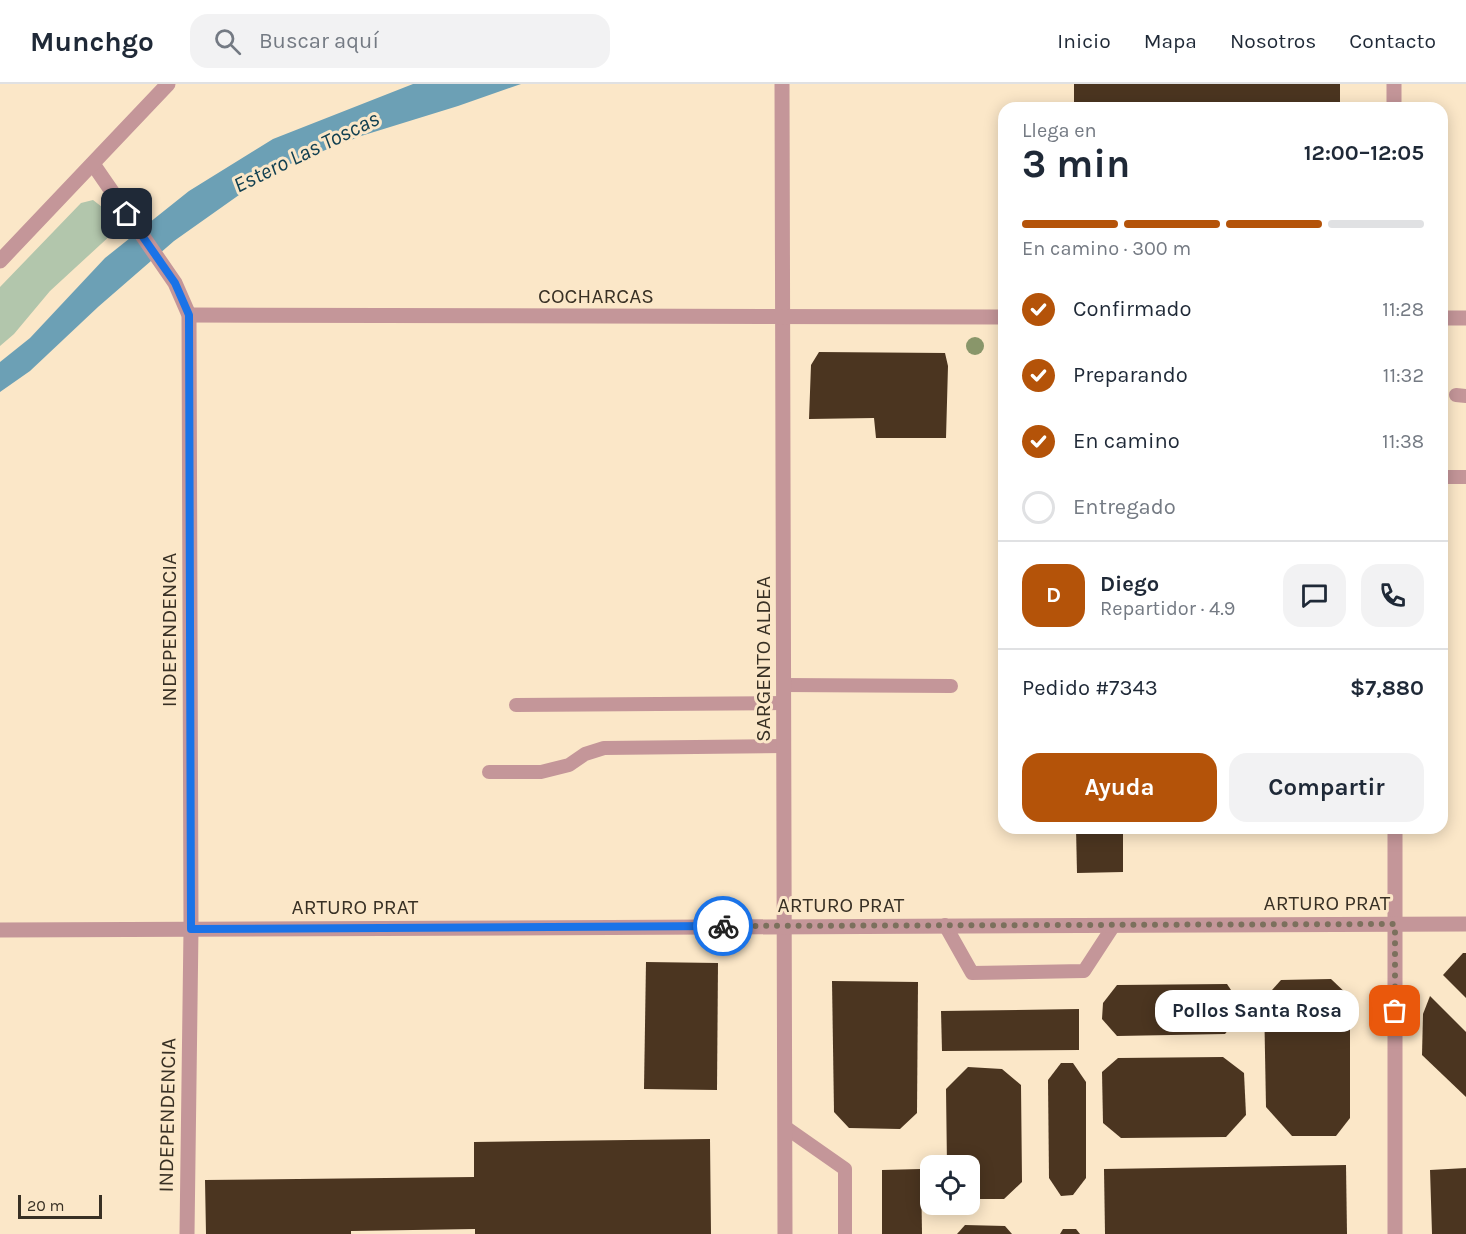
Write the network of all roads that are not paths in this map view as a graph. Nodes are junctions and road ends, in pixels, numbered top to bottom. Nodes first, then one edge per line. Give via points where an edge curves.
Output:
1 (168, 84) edge
2 (782, 84) edge
3 (1394, 84) edge
4 (1394, 102) edge
5 (93, 164) junction
6 (0, 261) edge
7 (189, 315) junction
8 (783, 317) junction
9 (998, 317) edge
10 (1448, 318) edge
11 (1466, 318) edge
12 (1448, 477) edge
13 (1466, 477) edge
14 (784, 685) junction
15 (951, 686) dead end
16 (784, 703) junction
17 (516, 705) dead end
18 (784, 746) junction
19 (489, 772) dead end
20 (1395, 834) edge
21 (1395, 924) junction
22 (1466, 924) edge
23 (945, 925) junction
24 (1114, 925) junction
25 (784, 926) junction
26 (191, 929) junction
27 (0, 930) edge
28 (785, 1127) junction
29 (187, 1234) edge
30 (785, 1234) edge
31 (845, 1234) edge
32 (1395, 1234) edge

1 - 5 street
2 - 8 street, SARGENTO ALDEA
3 - 4 street
5 - 6 street
5 - 7 street, INDEPENDENCIA via 166,270
7 - 8 street, COCHARCAS
7 - 26 street, INDEPENDENCIA
8 - 9 street, COCHARCAS
8 - 14 street, SARGENTO ALDEA
10 - 11 street
12 - 13 lane
14 - 15 lane
14 - 16 street, SARGENTO ALDEA
16 - 17 lane
16 - 18 street, SARGENTO ALDEA
18 - 19 lane via 604,748 568,765 541,772
18 - 25 street, SARGENTO ALDEA
20 - 21 street
21 - 22 street, ARTURO PRAT
21 - 24 street, ARTURO PRAT
21 - 32 street
23 - 24 street, ARTURO PRAT
23 - 24 lane via 972,973 1084,971
23 - 25 street, ARTURO PRAT
25 - 26 street, ARTURO PRAT
25 - 28 street, SARGENTO ALDEA
26 - 27 street, ARTURO PRAT
26 - 29 street, INDEPENDENCIA
28 - 30 street, SARGENTO ALDEA
28 - 31 lane via 845,1168

